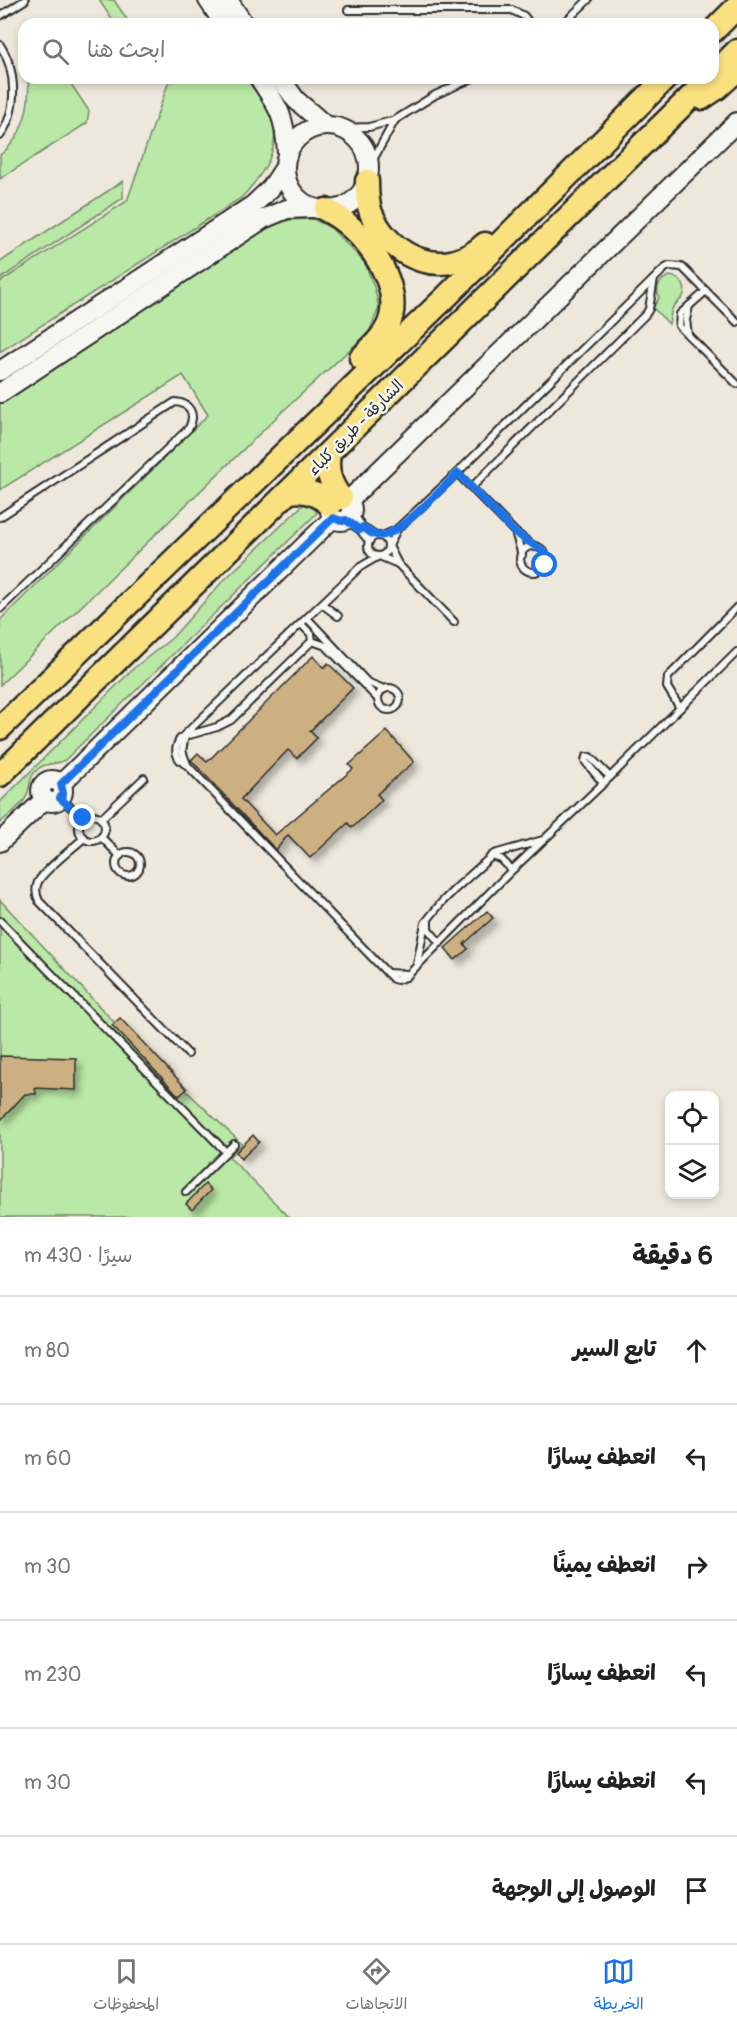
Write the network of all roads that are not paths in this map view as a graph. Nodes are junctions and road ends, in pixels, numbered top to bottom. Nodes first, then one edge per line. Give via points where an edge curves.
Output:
1 (25, 0) edge
2 (208, 0) edge
3 (588, 0) edge
4 (348, 10) dead end
5 (234, 12) edge
6 (0, 16) edge
7 (525, 18) edge
8 (569, 18) edge
9 (0, 45) edge
10 (737, 51) edge
11 (719, 68) edge
12 (737, 70) edge
13 (264, 84) edge
14 (284, 84) edge
15 (460, 84) edge
16 (650, 84) edge
17 (660, 84) edge
18 (703, 84) edge
19 (679, 108) junction
20 (395, 120) junction
21 (737, 122) edge
22 (334, 127) junction
23 (0, 136) edge
24 (286, 160) junction
25 (368, 174) junction
26 (319, 209) junction
27 (654, 278) junction
28 (706, 291) junction
29 (737, 322) edge
30 (0, 371) edge
31 (737, 384) edge
32 (0, 393) edge
33 (328, 453) junction
34 (458, 473) junction
35 (472, 487) junction
36 (289, 492) junction
37 (347, 514) junction
38 (0, 517) edge
39 (396, 530) junction
40 (514, 532) junction
41 (378, 536) junction
42 (369, 545) junction
43 (389, 546) junction
44 (535, 547) junction
45 (522, 555) junction
46 (379, 556) junction
47 (398, 564) junction
48 (168, 565) junction
49 (360, 567) junction
50 (321, 604) junction
51 (737, 607) edge
52 (0, 609) edge
53 (338, 616) dead end
54 (304, 621) junction
55 (453, 622) dead end
56 (312, 641) junction
57 (737, 652) edge
58 (384, 689) junction
59 (378, 699) junction
60 (680, 708) junction
61 (2, 725) edge
62 (186, 736) junction
63 (0, 775) edge
64 (610, 777) junction
65 (144, 778) dead end
66 (603, 783) junction
67 (55, 794) junction
68 (83, 818) junction
69 (102, 819) junction
70 (101, 837) junction
71 (84, 838) junction
72 (543, 840) junction
73 (0, 842) edge
74 (120, 856) dead end
75 (491, 856) junction
76 (512, 870) junction
77 (429, 918) junction
78 (0, 921) edge
79 (440, 943) junction
80 (417, 966) junction
81 (188, 1054) dead end
82 (234, 1144) dead end
83 (226, 1152) junction
84 (186, 1192) dead end

1 - 6 lane
2 - 5 street
3 - 8 lane
4 - 7 lane via 512,10
9 - 23 lane via 10,66 13,100
10 - 11 highway, الشارقة - طريق كلباء
12 - 19 highway via 710,93
13 - 24 street via 285,125
14 - 22 street via 296,100
15 - 20 lane
16 - 25 highway via 478,250 461,260 432,263 395,247 371,212
17 - 48 highway, الشارقة - طريق كلباء
18 - 19 highway, الشارقة - طريق كلباء
19 - 33 highway, الشارقة - طريق كلباء
20 - 22 lane via 369,127
20 - 25 lane
21 - 37 street
22 - 24 street via 316,127 299,136
22 - 25 street via 352,134 361,143 367,154
24 - 26 street via 286,180 292,192
24 - 30 street via 271,188 253,205
25 - 26 street via 360,193 351,202 339,208
26 - 32 street via 287,209 263,219
26 - 48 highway via 346,221 381,267 393,298 388,327 190,525
27 - 28 lane via 676,265
27 - 34 lane
27 - 35 lane via 646,314
28 - 29 lane
28 - 31 lane via 689,306 688,334
33 - 36 highway, الشارقة - طريق كلباء
33 - 37 highway via 330,482
34 - 35 lane
34 - 39 lane
35 - 40 lane
36 - 37 highway via 311,492
36 - 63 highway, الشارقة - طريق كلباء
37 - 41 lane
37 - 42 lane
37 - 67 street
38 - 52 lane via 174,402 189,407 193,421 189,428
39 - 41 lane
39 - 43 lane
40 - 44 lane
40 - 45 lane
41 - 42 lane
41 - 43 lane via 387,540
42 - 46 lane via 372,554
42 - 49 lane
43 - 46 lane
43 - 47 lane
44 - 45 lane
44 - 45 lane via 546,556 542,569 528,571 522,564
46 - 47 lane
46 - 49 lane
47 - 55 lane
48 - 61 highway, الشارقة - طريق كلباء
49 - 50 lane
50 - 53 lane
50 - 54 lane
51 - 60 lane via 668,677 667,687
54 - 56 lane
54 - 58 lane via 367,682
54 - 62 lane
56 - 59 lane via 326,646
56 - 62 lane via 231,720
57 - 60 lane
58 - 59 lane
58 - 59 lane via 392,688 399,693 399,705 384,710
60 - 64 lane
62 - 80 lane via 182,751 187,765 393,980 402,980
64 - 66 lane
64 - 66 lane via 586,757 585,761
65 - 69 lane
66 - 72 lane
67 - 68 lane
67 - 73 street
68 - 69 lane via 90,815
68 - 71 lane via 79,826
69 - 70 lane via 105,828
70 - 71 lane via 93,841
70 - 74 lane
71 - 81 lane via 40,878 37,897
72 - 75 lane
72 - 76 lane
75 - 76 lane via 501,859
75 - 77 lane
76 - 79 lane
77 - 79 lane via 428,929
77 - 80 lane
78 - 83 lane
79 - 80 lane
82 - 83 lane
83 - 84 lane

